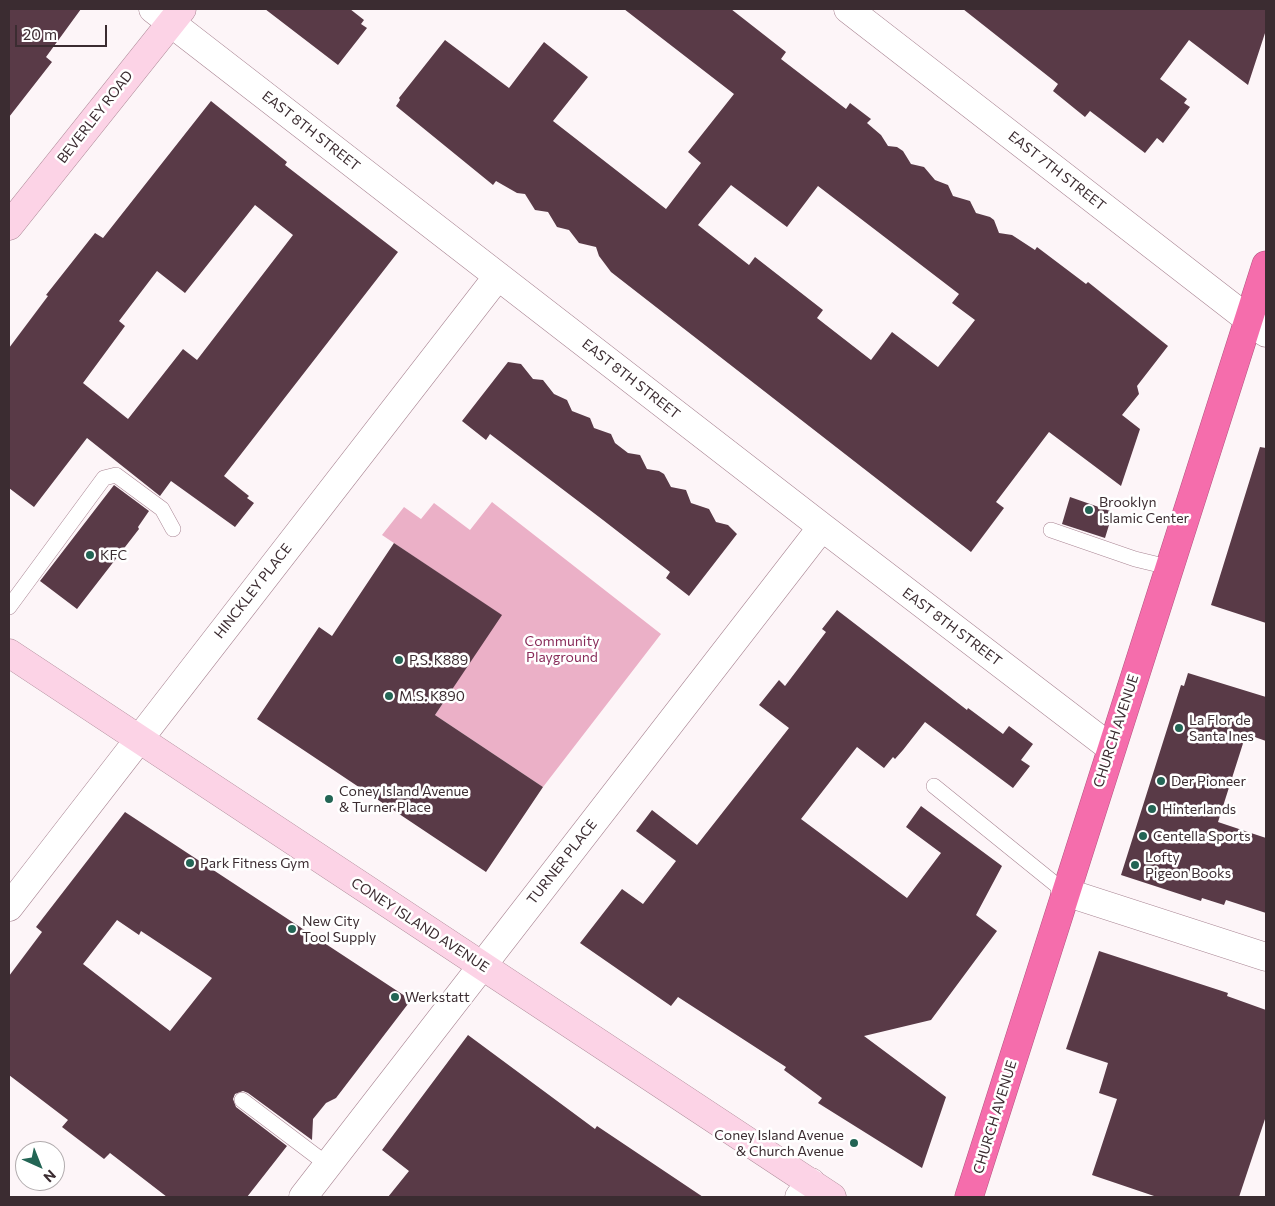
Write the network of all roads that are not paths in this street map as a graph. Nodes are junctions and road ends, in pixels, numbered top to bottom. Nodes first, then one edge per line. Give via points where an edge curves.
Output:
1 (848, 9) edge
2 (169, 13) edge
3 (9, 226) edge
4 (1266, 265) edge
5 (498, 276) junction
6 (1257, 327) edge
7 (822, 527) junction
8 (173, 529) dead end
9 (1050, 530) dead end
10 (1168, 568) junction
11 (9, 607) edge
12 (9, 653) edge
13 (139, 739) junction
14 (1111, 748) junction
15 (934, 786) dead end
16 (1065, 892) junction
17 (9, 907) edge
18 (1266, 957) edge
19 (482, 965) junction
20 (242, 1100) dead end
21 (328, 1164) junction
22 (814, 1192) edge
23 (302, 1197) edge
24 (969, 1197) edge

1 - 6 street, EAST 7TH STREET
2 - 3 main road, BEVERLEY ROAD
2 - 5 street, EAST 8TH STREET
4 - 6 highway, CHURCH AVENUE
5 - 7 street, EAST 8TH STREET
5 - 13 street, HINCKLEY PLACE
6 - 10 highway, CHURCH AVENUE
7 - 14 street, EAST 8TH STREET
7 - 19 street, TURNER PLACE
8 - 11 lane via 162,509 116,474 104,478
9 - 10 lane
10 - 14 highway, CHURCH AVENUE
12 - 13 main road, CONEY ISLAND AVENUE
13 - 17 street, HINCKLEY PLACE
13 - 19 main road, CONEY ISLAND AVENUE
14 - 16 highway, CHURCH AVENUE
15 - 16 lane
16 - 18 street
16 - 24 highway, CHURCH AVENUE
19 - 21 street, TURNER PLACE
19 - 22 main road, CONEY ISLAND AVENUE
20 - 21 lane
21 - 23 street, TURNER PLACE

